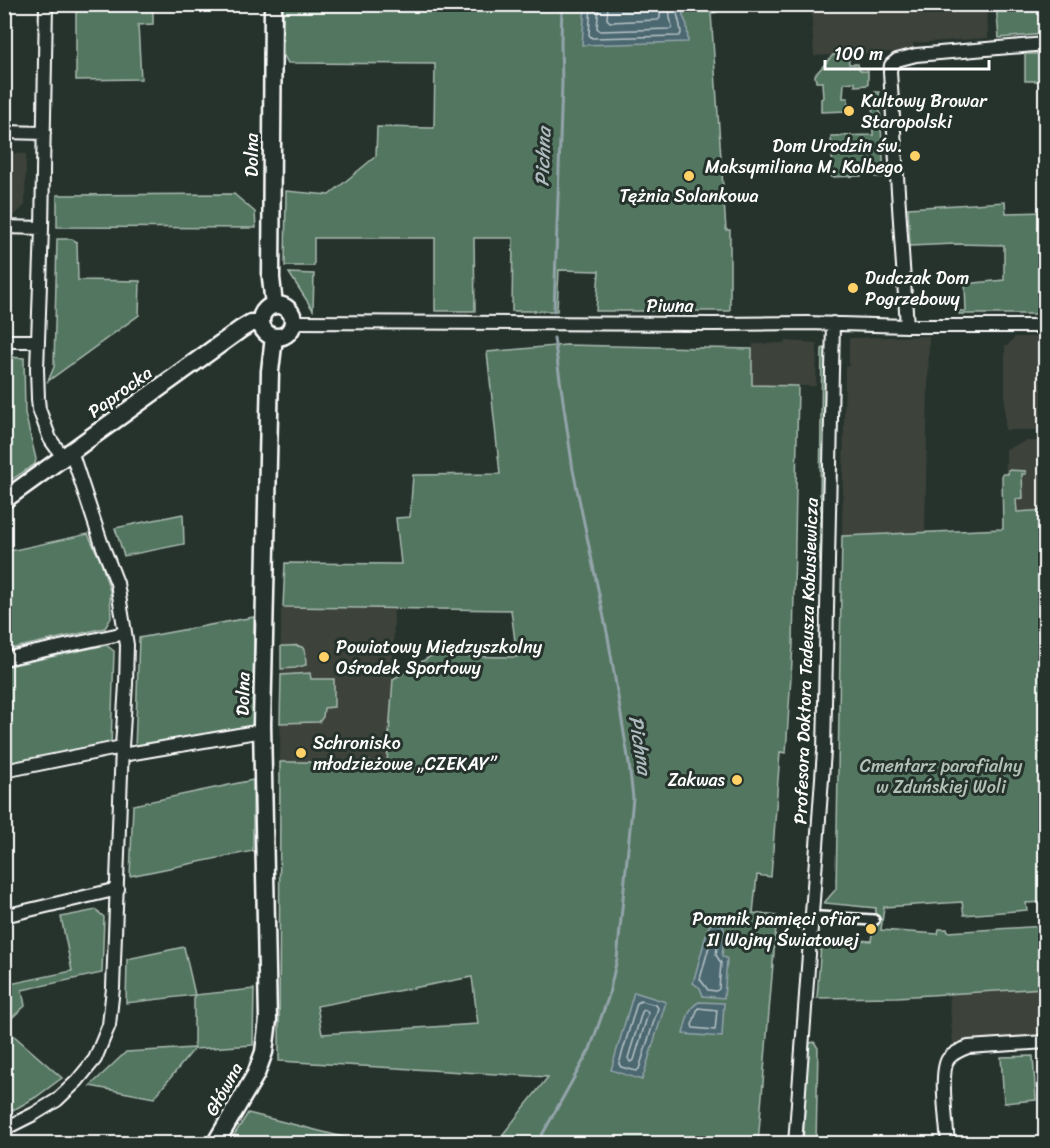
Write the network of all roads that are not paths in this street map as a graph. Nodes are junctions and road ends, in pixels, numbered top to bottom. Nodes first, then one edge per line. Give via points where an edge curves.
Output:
1 (46, 4) edge
2 (273, 4) edge
3 (1046, 44) edge
4 (4, 132) edge
5 (44, 133) junction
6 (4, 228) edge
7 (42, 228) junction
8 (274, 305) junction
9 (294, 322) junction
10 (261, 323) junction
11 (833, 323) junction
12 (907, 326) junction
13 (1046, 326) edge
14 (274, 337) junction
15 (4, 341) edge
16 (38, 341) junction
17 (67, 454) junction
18 (4, 500) edge
19 (125, 633) junction
20 (4, 660) edge
21 (262, 731) junction
22 (122, 751) junction
23 (4, 771) edge
24 (118, 889) junction
25 (4, 916) edge
26 (820, 917) dead end
27 (874, 920) dead end
28 (1046, 1042) edge
29 (264, 1052) joint
30 (4, 1129) edge
31 (215, 1143) edge
32 (795, 1143) edge
33 (948, 1143) edge

1 - 5 street
2 - 8 street, Dolna
3 - 12 street via 916,55 891,65
4 - 5 street
5 - 7 street
6 - 7 street
7 - 16 street
8 - 9 street via 288,308
8 - 10 street via 264,311
9 - 11 street, Piwna
9 - 14 street via 285,335
10 - 14 street via 265,332
10 - 17 street, Paprocka via 241,329
11 - 12 street, Piwna
11 - 32 street, Profesora Doktora Tadeusza Kobusiewicza via 824,751
12 - 13 street, Piwna
14 - 21 street, Dolna
15 - 16 street
16 - 17 street via 39,409 50,439
17 - 18 street, Paprocka
17 - 19 street via 117,583
19 - 20 street
19 - 22 street
21 - 22 street
21 - 29 street, Dolna via 268,1020
22 - 23 street
22 - 24 street
24 - 25 street
24 - 30 street via 109,1024 95,1059 57,1100
26 - 27 street
28 - 33 street via 968,1047 949,1058 944,1067
29 - 31 street, Główna via 256,1074

